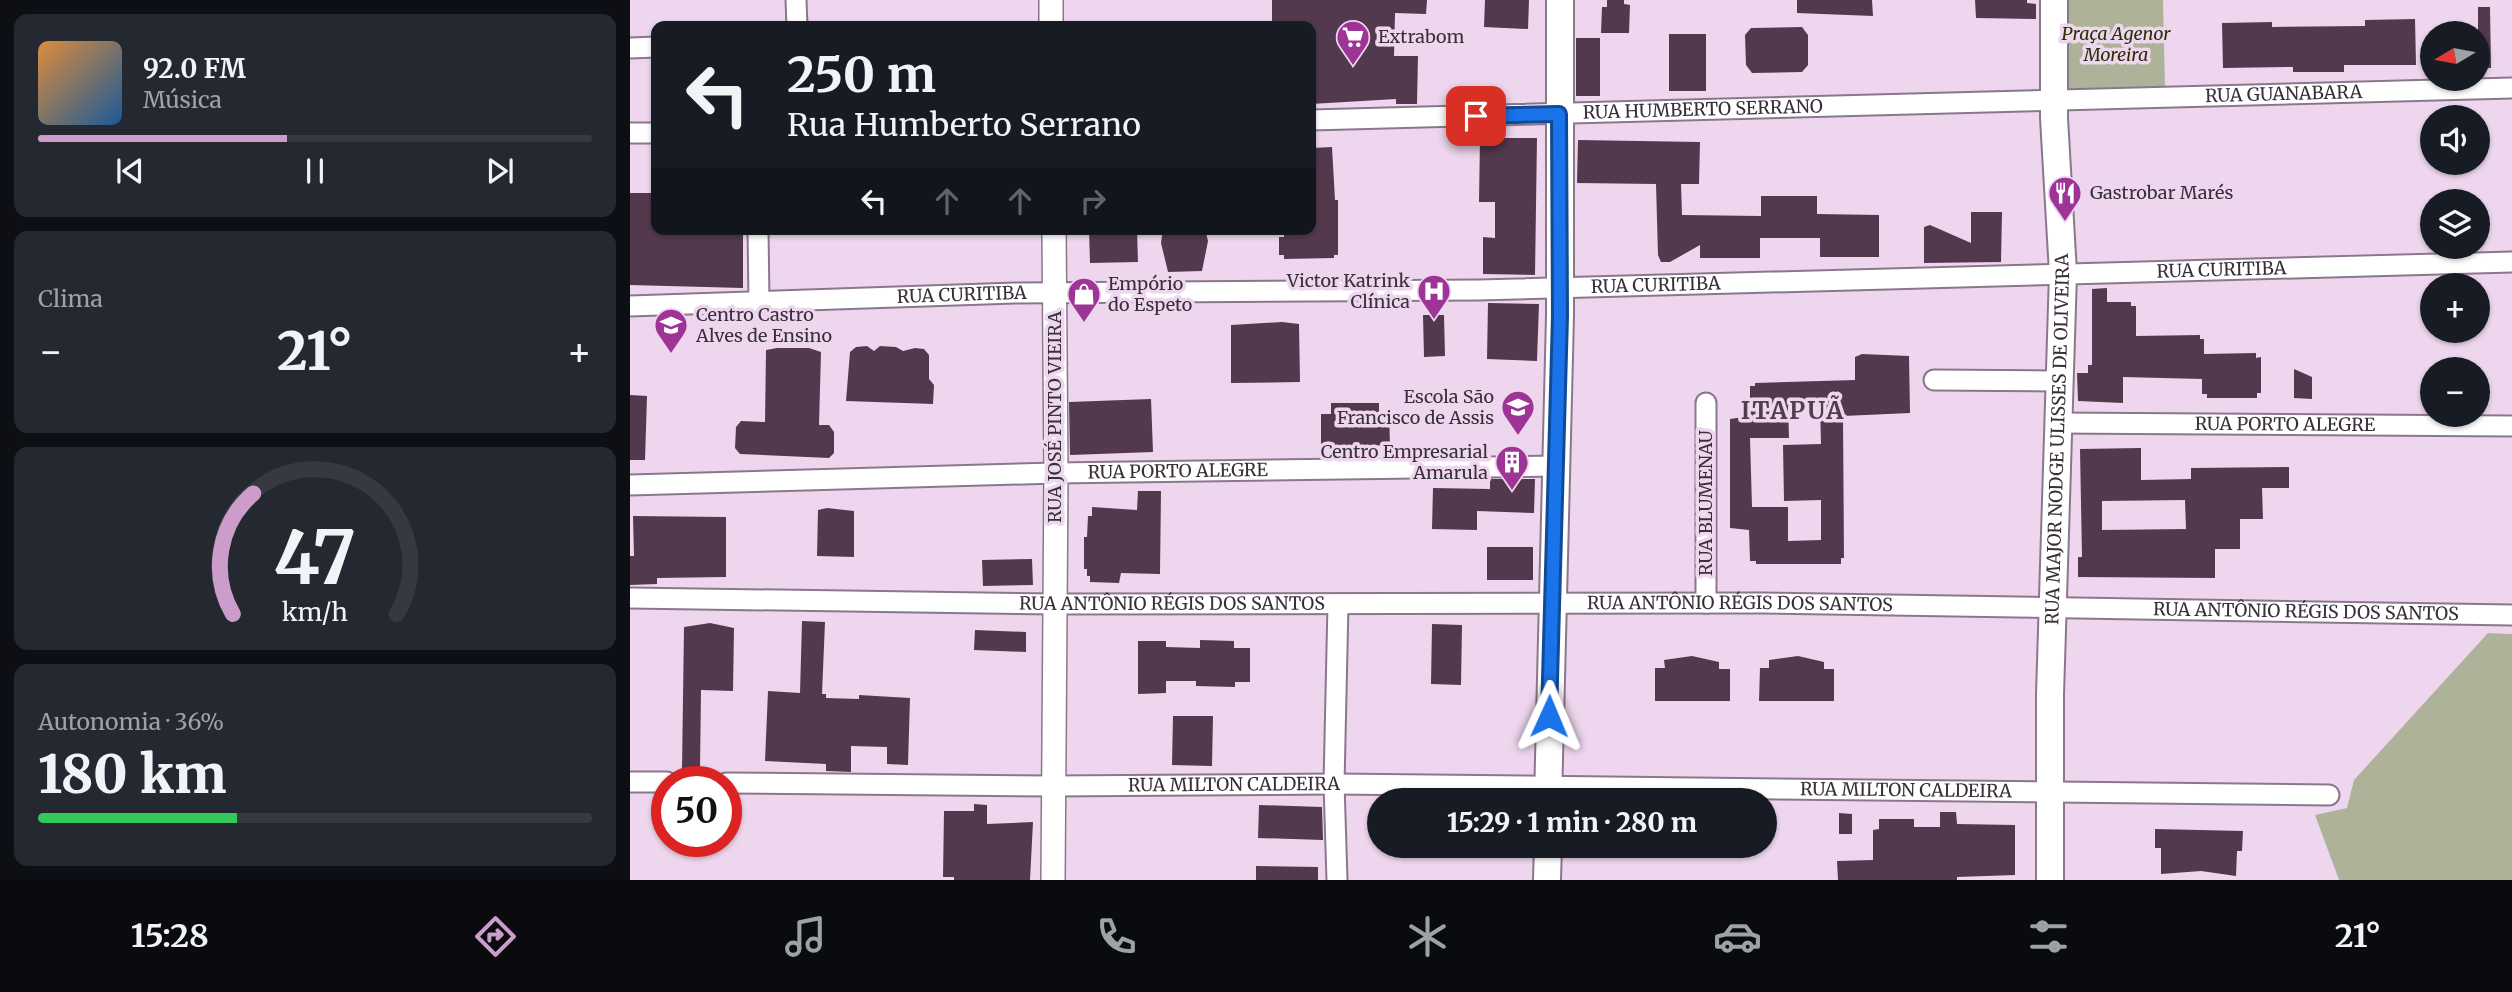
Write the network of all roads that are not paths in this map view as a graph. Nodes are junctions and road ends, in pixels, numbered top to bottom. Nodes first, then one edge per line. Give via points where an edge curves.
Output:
1 (796, 0) edge
2 (1051, 0) edge
3 (1560, 0) edge
4 (2054, 0) edge
5 (797, 21) edge
6 (1051, 21) edge
7 (651, 47) edge
8 (630, 48) edge
9 (2512, 88) edge
10 (2054, 98) junction
11 (1559, 114) junction
12 (1316, 120) edge
13 (630, 133) edge
14 (651, 133) edge
15 (758, 235) edge
16 (1054, 235) edge
17 (2512, 262) edge
18 (2063, 273) junction
19 (1560, 288) junction
20 (1054, 295) junction
21 (759, 302) junction
22 (630, 306) edge
23 (1934, 380) dead end
24 (2057, 381) junction
25 (1706, 403) dead end
26 (2057, 423) junction
27 (2512, 426) edge
28 (1557, 466) junction
29 (1056, 473) junction
30 (630, 485) edge
31 (630, 598) edge
32 (1706, 603) junction
33 (1055, 604) junction
34 (1338, 604) junction
35 (1551, 604) junction
36 (2055, 608) junction
37 (2512, 615) edge
38 (630, 782) edge
39 (651, 782) edge
40 (742, 783) edge
41 (1334, 784) junction
42 (1053, 786) junction
43 (1429, 788) edge
44 (1548, 788) edge
45 (2051, 792) junction
46 (1777, 793) edge
47 (2329, 794) dead end
48 (1548, 858) edge
49 (1053, 880) edge
50 (1337, 880) edge
51 (1547, 880) edge
52 (2050, 880) edge

1 - 5 street
2 - 6 street
3 - 11 main road
4 - 10 main road, RUA MAJOR NODGE ULISSES DE OLIVEIRA
7 - 8 street
9 - 10 street, RUA GUANABARA
10 - 11 street, RUA HUMBERTO SERRANO
10 - 18 main road, RUA MAJOR NODGE ULISSES DE OLIVEIRA
11 - 12 street, RUA HUMBERTO SERRANO
11 - 19 main road
13 - 14 street
15 - 21 street
16 - 20 street, RUA JOSÉ PINTO VIEIRA
17 - 18 street, RUA CURITIBA
18 - 19 street, RUA CURITIBA
18 - 24 main road, RUA MAJOR NODGE ULISSES DE OLIVEIRA
19 - 20 street, RUA CURITIBA
19 - 28 main road
20 - 21 street, RUA CURITIBA
20 - 29 street, RUA JOSÉ PINTO VIEIRA
21 - 22 street, RUA CURITIBA
23 - 24 street
24 - 26 main road, RUA MAJOR NODGE ULISSES DE OLIVEIRA
25 - 32 street, RUA BLUMENAU
26 - 27 street, RUA PORTO ALEGRE
26 - 36 main road, RUA MAJOR NODGE ULISSES DE OLIVEIRA
28 - 29 street, RUA PORTO ALEGRE
28 - 35 main road
29 - 30 street, RUA PORTO ALEGRE
29 - 33 street, RUA JOSÉ PINTO VIEIRA
31 - 33 street, RUA ANTÔNIO RÉGIS DOS SANTOS
32 - 35 street, RUA ANTÔNIO RÉGIS DOS SANTOS
32 - 36 street, RUA ANTÔNIO RÉGIS DOS SANTOS
33 - 34 street, RUA ANTÔNIO RÉGIS DOS SANTOS
33 - 42 street, RUA JOSÉ PINTO VIEIRA
34 - 35 street, RUA ANTÔNIO RÉGIS DOS SANTOS
34 - 41 street
35 - 44 main road
36 - 37 street, RUA ANTÔNIO RÉGIS DOS SANTOS
36 - 45 main road, RUA MAJOR NODGE ULISSES DE OLIVEIRA
38 - 39 street
40 - 42 street, RUA MILTON CALDEIRA
41 - 42 street, RUA MILTON CALDEIRA
41 - 43 street, RUA MILTON CALDEIRA
41 - 50 street
42 - 49 street, RUA JOSÉ PINTO VIEIRA
45 - 46 street, RUA MILTON CALDEIRA
45 - 47 street, RUA MILTON CALDEIRA
45 - 52 main road, RUA MAJOR NODGE ULISSES DE OLIVEIRA
48 - 51 main road

